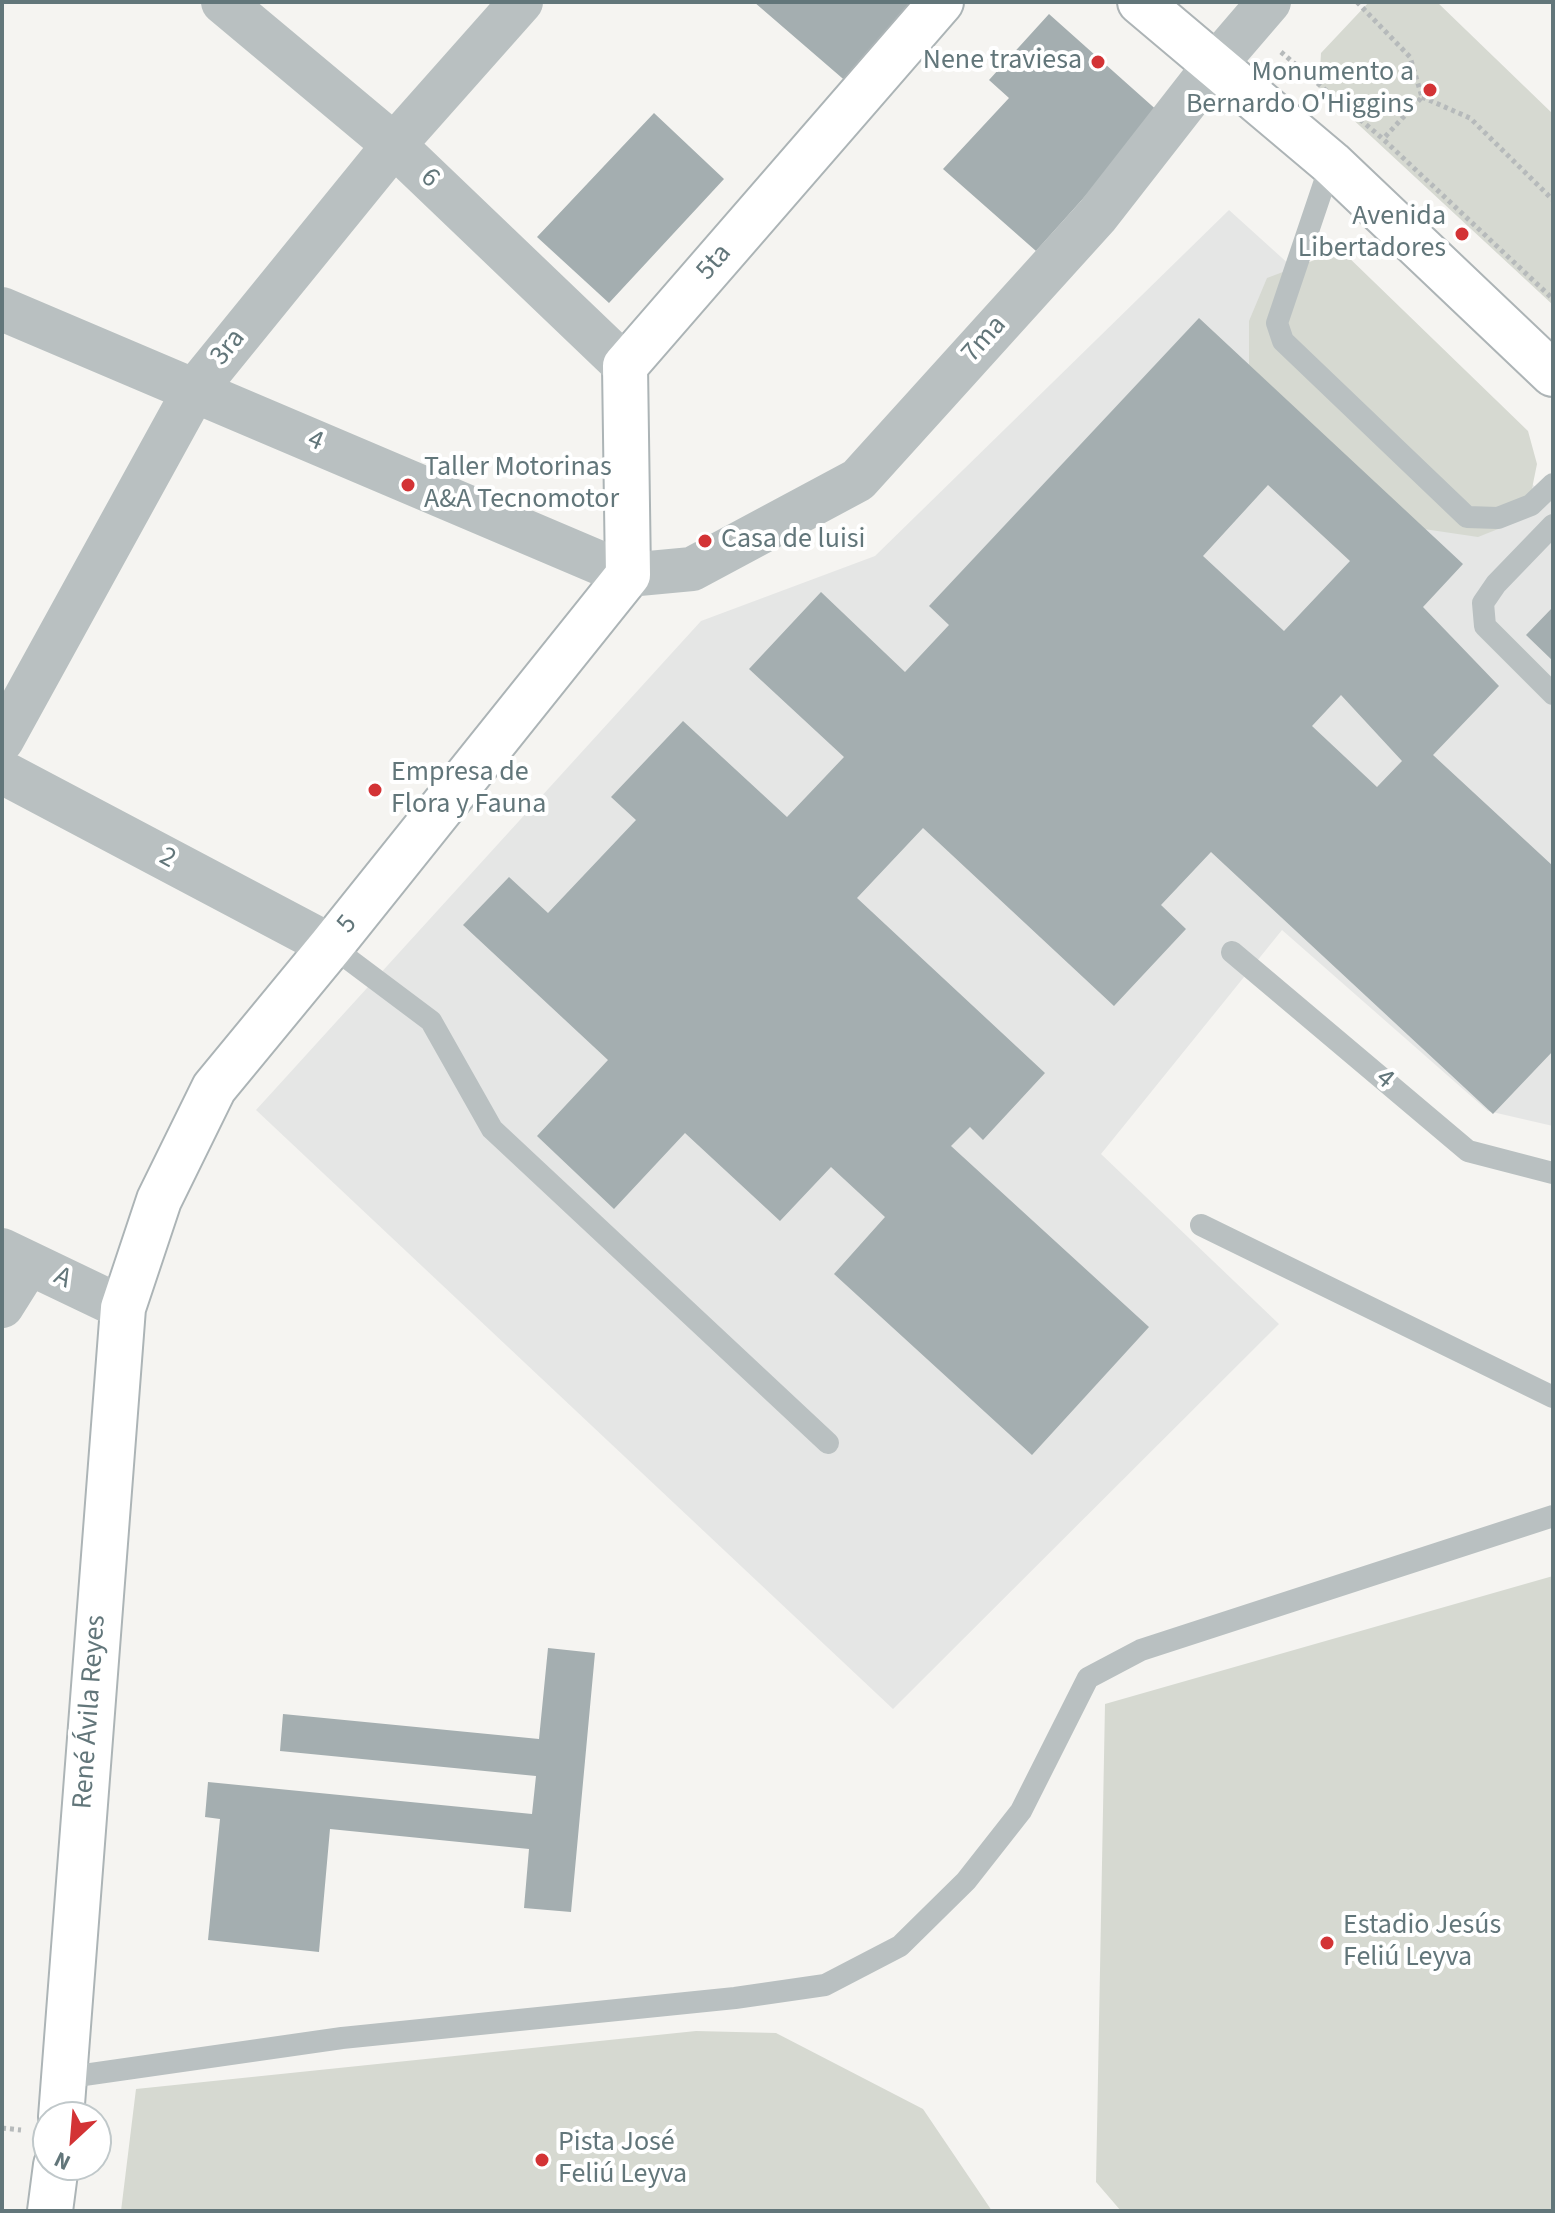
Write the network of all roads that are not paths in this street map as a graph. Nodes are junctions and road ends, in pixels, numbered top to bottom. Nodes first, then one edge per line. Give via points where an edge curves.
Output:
1 (223, 2) edge
2 (521, 2) edge
3 (941, 2) edge
4 (1140, 2) edge
5 (1259, 14) edge
6 (1214, 66) junction
7 (394, 145) junction
8 (1331, 163) junction
9 (2, 309) edge
10 (625, 366) junction
11 (1553, 374) edge
12 (194, 391) junction
13 (1553, 484) edge
14 (1553, 525) edge
15 (628, 575) junction
16 (1553, 694) edge
17 (2, 740) edge
18 (2, 772) edge
19 (331, 946) junction
20 (1232, 952) dead end
21 (1553, 1173) edge
22 (1201, 1225) dead end
23 (15, 1256) edge
24 (2, 1306) edge
25 (123, 1308) junction
26 (1553, 1397) edge
27 (828, 1443) dead end
28 (1553, 1516) edge
29 (62, 2098) edge
30 (54, 2181) edge
31 (50, 2211) edge

1 - 7 street, 6
2 - 7 street, 3ra
3 - 10 street, 5ta
4 - 6 street
5 - 6 street, 7ma
6 - 8 street
6 - 15 street, 7ma via 1097,216 858,480 692,569
7 - 10 street, 6
7 - 12 street, 3ra
8 - 11 street
8 - 13 lane via 1277,323 1283,341 1467,517 1498,518 1531,505
9 - 12 street, 4
10 - 15 street
12 - 15 street, 4
12 - 17 street, 3ra
14 - 16 lane via 1483,603 1485,626
15 - 19 street, 5
18 - 19 street, 2
19 - 25 street, 5 via 214,1088 159,1200
19 - 27 lane via 431,1021 492,1129
20 - 21 lane, 4 via 1468,1151
22 - 26 lane
23 - 24 street
23 - 25 street, A
25 - 29 street, René Ávila Reyes
28 - 29 lane via 1141,1650 1088,1678 1021,1811 966,1881 900,1946 825,1985 342,2038
30 - 31 street

